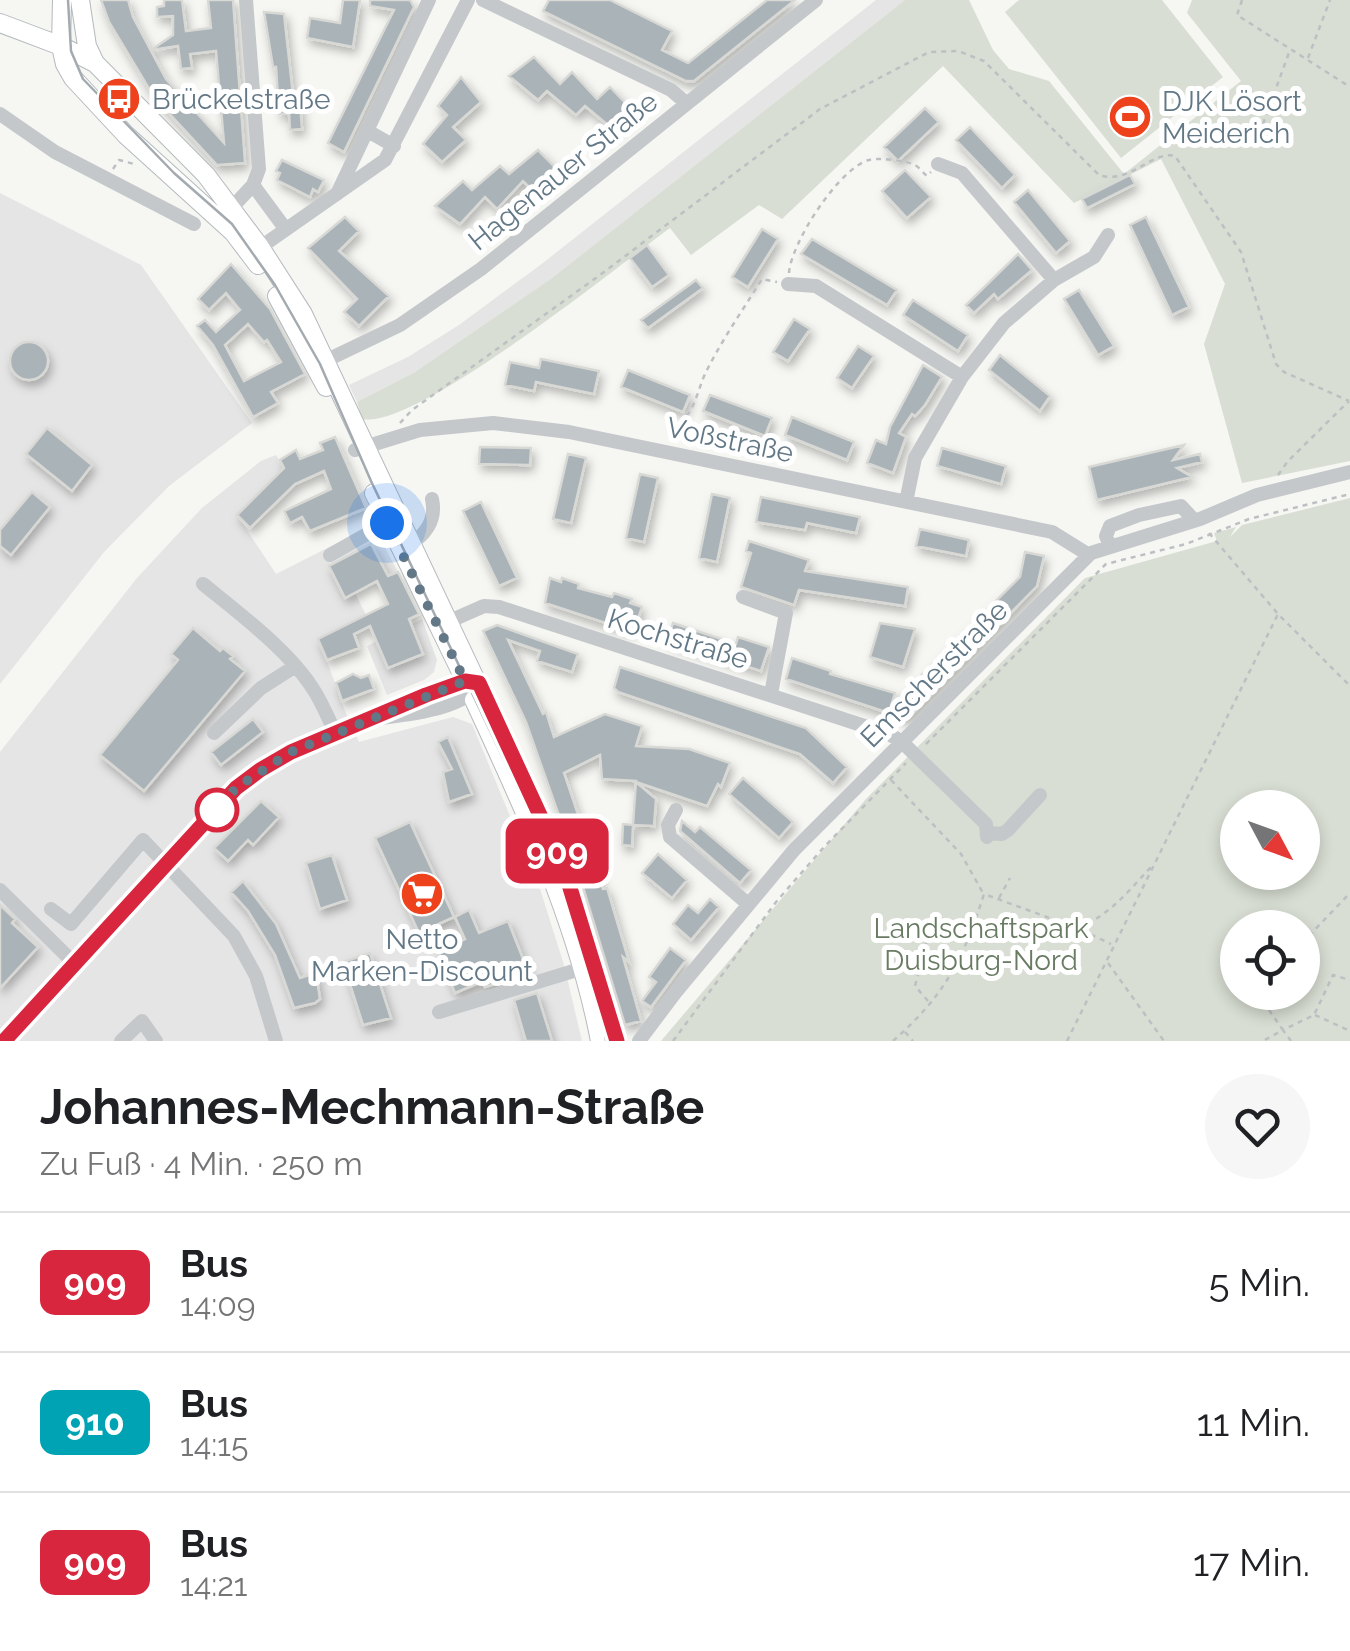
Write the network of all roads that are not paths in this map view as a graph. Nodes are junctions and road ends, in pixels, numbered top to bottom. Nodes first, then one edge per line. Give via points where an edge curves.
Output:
1 (62, 0) edge
2 (80, 0) edge
3 (246, 0) edge
4 (428, 0) edge
5 (468, 0) edge
6 (483, 0) edge
7 (816, 0) edge
8 (0, 22) edge
9 (25, 34) junction
10 (62, 46) junction
11 (95, 63) junction
12 (73, 78) junction
13 (686, 103) junction
14 (0, 114) edge
15 (366, 130) junction
16 (394, 146) junction
17 (938, 164) road end
18 (253, 185) junction
19 (336, 196) junction
20 (225, 214) junction
21 (194, 224) dead end
22 (284, 227) junction
23 (1108, 235) dead end
24 (255, 250) junction
25 (1054, 280) junction
26 (788, 284) road end
27 (327, 360) junction
28 (962, 377) junction
29 (360, 448) junction
30 (1350, 472) edge
31 (432, 500) dead end
32 (906, 502) junction
33 (393, 520) junction
34 (1194, 520) junction
35 (1110, 546) junction
36 (406, 547) junction
37 (330, 554) dead end
38 (1090, 555) junction
39 (203, 584) dead end
40 (743, 597) dead end
41 (444, 624) junction
42 (294, 667) junction
43 (472, 686) junction
44 (771, 694) junction
45 (214, 733) dead end
46 (336, 734) junction
47 (902, 742) junction
48 (1040, 795) dead end
49 (676, 810) dead end
50 (166, 865) junction
51 (0, 890) edge
52 (748, 904) junction
53 (52, 909) dead end
54 (75, 964) junction
55 (588, 966) junction
56 (439, 1012) dead end
57 (4, 1041) edge
58 (121, 1041) edge
59 (156, 1041) edge
60 (276, 1041) edge
61 (600, 1041) edge
62 (617, 1041) edge
63 (639, 1041) edge

1 - 10 main road
2 - 11 main road
3 - 18 street via 259,170
4 - 15 street
5 - 16 street
6 - 13 street
7 - 13 street, Hagenauer Straße
8 - 9 main road
9 - 10 main road
9 - 12 main road
10 - 11 main road
10 - 12 main road
11 - 20 main road via 206,175
12 - 20 main road via 126,135
13 - 27 street, Hagenauer Straße via 482,269 400,325
14 - 21 street via 55,152
15 - 16 street
15 - 19 street
16 - 19 street
17 - 25 street via 962,174
18 - 20 street
18 - 22 street
19 - 22 street
20 - 24 main road
22 - 24 street
23 - 25 street via 1094,257
24 - 27 main road via 303,314
24 - 29 main road
25 - 28 street via 1004,323
26 - 28 street via 816,286
27 - 29 main road
28 - 32 street via 915,458
29 - 32 street, Voßstraße via 420,430 493,423 569,432
29 - 33 main road
30 - 34 street, Emscherstraße via 1266,492
31 - 36 street via 432,519
32 - 38 street, Voßstraße via 1052,532
33 - 36 main road
33 - 37 street
34 - 35 street, Emscherstraße
34 - 35 street via 1181,506 1138,515 1110,526
35 - 38 street, Emscherstraße
36 - 41 main road
38 - 47 street, Emscherstraße
39 - 42 street
40 - 44 street via 786,613
41 - 43 main road
41 - 44 street, Kochstraße via 484,606 500,607
42 - 45 street
42 - 46 street
43 - 46 street via 432,710 374,719
43 - 55 main road via 563,865
44 - 47 street, Kochstraße
46 - 50 street via 291,752 236,788
47 - 48 street, Kochstraße via 986,824 988,835 1008,830
47 - 52 street, Emscherstraße
49 - 52 street via 670,837
50 - 53 street via 143,840 71,924
50 - 54 street
50 - 60 street via 217,915 248,958
51 - 54 street
52 - 63 street, Emscherstraße
54 - 57 street
55 - 56 street
55 - 61 main road
55 - 62 main road
58 - 59 street via 142,1020

